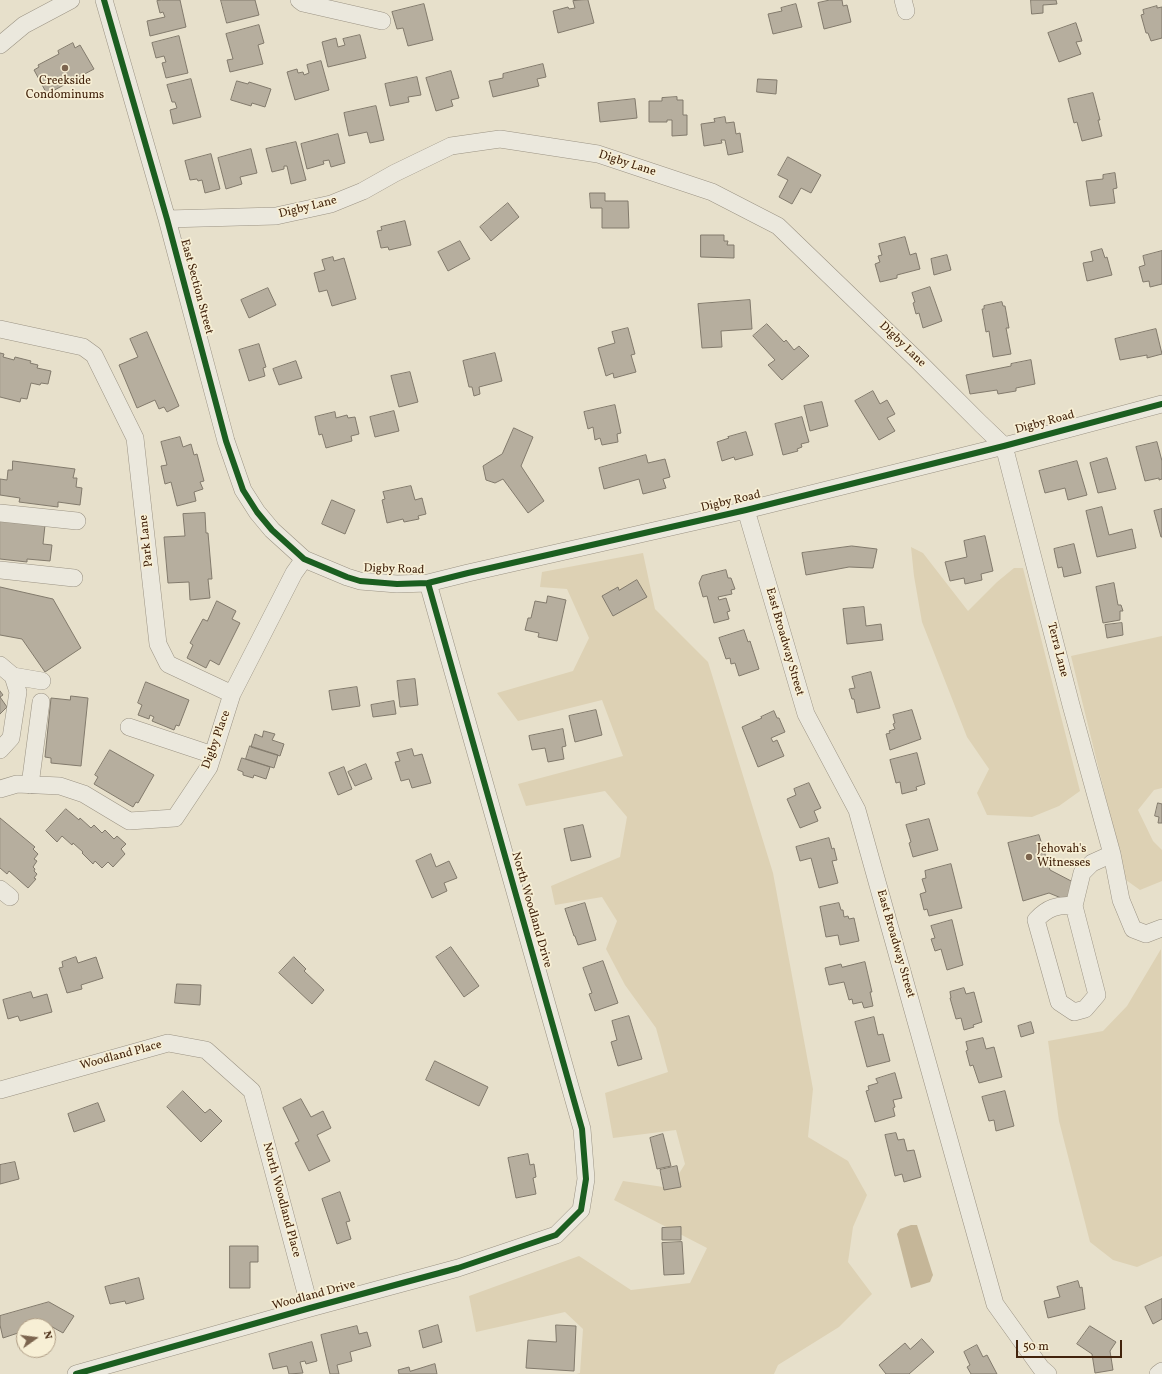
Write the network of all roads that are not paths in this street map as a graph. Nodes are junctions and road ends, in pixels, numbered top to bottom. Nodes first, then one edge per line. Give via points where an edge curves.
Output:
1 (72, 0) edge
2 (104, 0) edge
3 (301, 2) edge
4 (382, 22) dead end
5 (0, 45) edge
6 (167, 219) junction
7 (0, 329) edge
8 (1162, 404) edge
9 (1004, 446) junction
10 (746, 510) junction
11 (0, 513) edge
12 (77, 521) dead end
13 (304, 559) junction
14 (0, 570) edge
15 (74, 578) dead end
16 (428, 583) junction
17 (0, 665) edge
18 (13, 676) junction
19 (42, 682) dead end
20 (232, 694) junction
21 (40, 702) dead end
22 (129, 727) dead end
23 (0, 750) edge
24 (213, 755) junction
25 (30, 785) junction
26 (0, 789) edge
27 (1112, 854) junction
28 (1074, 906) junction
29 (1162, 928) edge
30 (0, 1090) edge
31 (252, 1091) joint
32 (556, 1235) joint
33 (310, 1308) junction
34 (1162, 1371) edge
35 (76, 1374) edge
36 (1048, 1374) edge
37 (1158, 1374) edge

1 - 5 street via 24,25
2 - 6 street, East Section Street
3 - 4 street
6 - 9 street, Digby Lane via 276,216 331,204 363,191 451,146 500,140 598,154 712,192 778,226
6 - 13 street, East Section Street via 226,440 243,490 272,530
7 - 20 street, Park Lane via 83,347 94,355 135,438 158,644 168,664
8 - 9 street, Digby Road
9 - 10 street, Digby Road
9 - 27 street, Terra Lane
10 - 16 street, Digby Road
10 - 36 street, East Broadway Street via 806,714 857,810 995,1304
11 - 12 street
13 - 16 street, Digby Road via 360,581
13 - 20 street, Digby Place via 294,573
14 - 15 street
16 - 32 street, North Woodland Drive via 582,1129 586,1179 581,1210
17 - 18 street
18 - 19 street
18 - 23 street via 18,692 11,738
20 - 24 street, Digby Place
21 - 25 street
22 - 24 street
24 - 25 street, Digby Place via 209,767 175,818 129,821 84,794 60,786
25 - 26 street, Digby Place via 17,784
27 - 28 street via 1092,864 1082,873
27 - 29 street, Terra Lane via 1121,900 1133,929 1146,934
28 - 28 street via 1052,908 1036,920 1059,1002 1074,1012 1085,1009 1097,995
30 - 31 street, Woodland Place via 168,1043 206,1050
31 - 33 street, North Woodland Place
32 - 33 street, Woodland Drive via 458,1268
33 - 35 street, Woodland Drive
34 - 37 street

